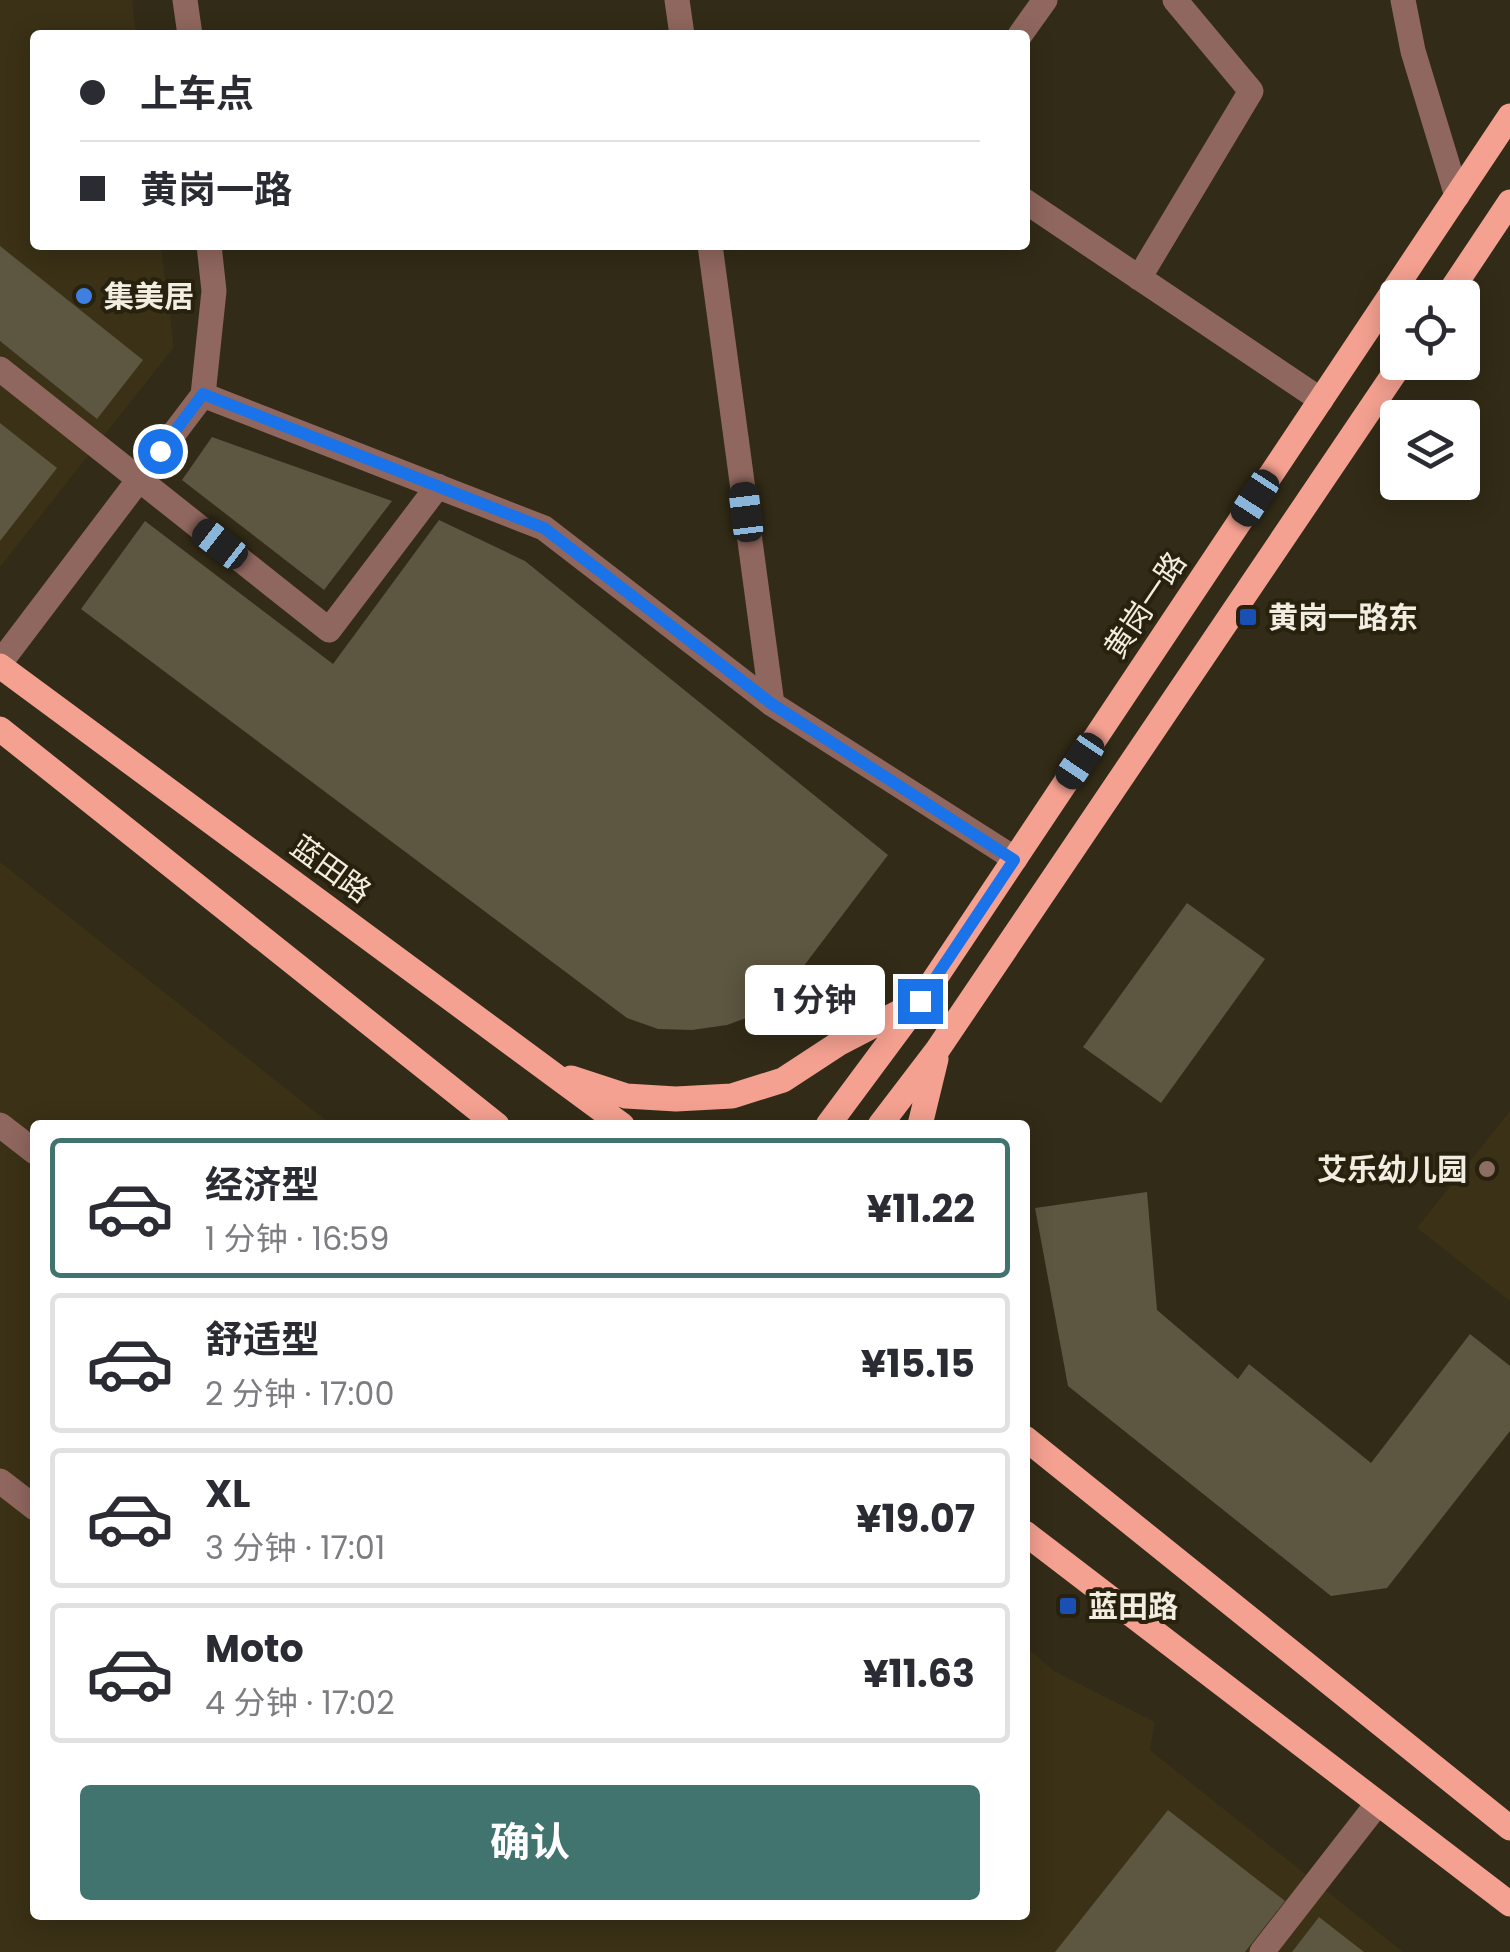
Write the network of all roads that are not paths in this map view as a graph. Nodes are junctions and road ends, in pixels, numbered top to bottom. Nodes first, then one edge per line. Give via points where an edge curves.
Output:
1 (186, 0) edge
2 (677, 0) edge
3 (1045, 0) edge
4 (1175, 0) edge
5 (1403, 0) edge
6 (189, 30) edge
7 (681, 30) edge
8 (1024, 30) edge
9 (1510, 116) edge
10 (1457, 196) junction
11 (1510, 202) edge
12 (1030, 203) edge
13 (210, 250) edge
14 (711, 250) edge
15 (1140, 278) junction
16 (1458, 280) edge
17 (0, 369) edge
18 (1390, 380) edge
19 (203, 394) junction
20 (1321, 400) junction
21 (139, 480) junction
22 (438, 486) junction
23 (0, 665) edge
24 (772, 704) junction
25 (0, 729) edge
26 (1014, 860) junction
27 (920, 1001) junction
28 (938, 1049) junction
29 (556, 1074) junction
30 (491, 1120) edge
31 (616, 1120) edge
32 (832, 1120) edge
33 (884, 1120) edge
34 (921, 1120) edge
35 (0, 1125) edge
36 (30, 1148) edge
37 (1030, 1442) edge
38 (0, 1481) edge
39 (30, 1504) edge
40 (1030, 1536) edge
41 (1378, 1803) junction
42 (1510, 1828) edge
43 (1510, 1904) edge
44 (1262, 1952) edge

1 - 6 street
2 - 7 street
3 - 8 street
4 - 15 street via 1251,91
5 - 10 street
9 - 10 main road, 黄岗一路
10 - 20 main road, 黄岗一路
11 - 16 main road
12 - 15 street
13 - 19 street via 214,291
14 - 24 street
15 - 20 street
17 - 21 street
18 - 28 main road
19 - 21 street
19 - 22 street
20 - 26 main road, 黄岗一路
21 - 22 street via 329,630
21 - 23 street
22 - 24 street via 544,528
23 - 29 main road, 蓝田路
24 - 26 street
25 - 30 main road
26 - 27 main road, 黄岗一路
27 - 29 main road via 783,1080 732,1096 626,1096
27 - 32 main road, 黄岗一路
28 - 33 main road
28 - 34 main road
29 - 31 main road, 蓝田路
35 - 36 street
37 - 42 main road
38 - 39 street
40 - 41 main road
41 - 43 main road
41 - 44 street

